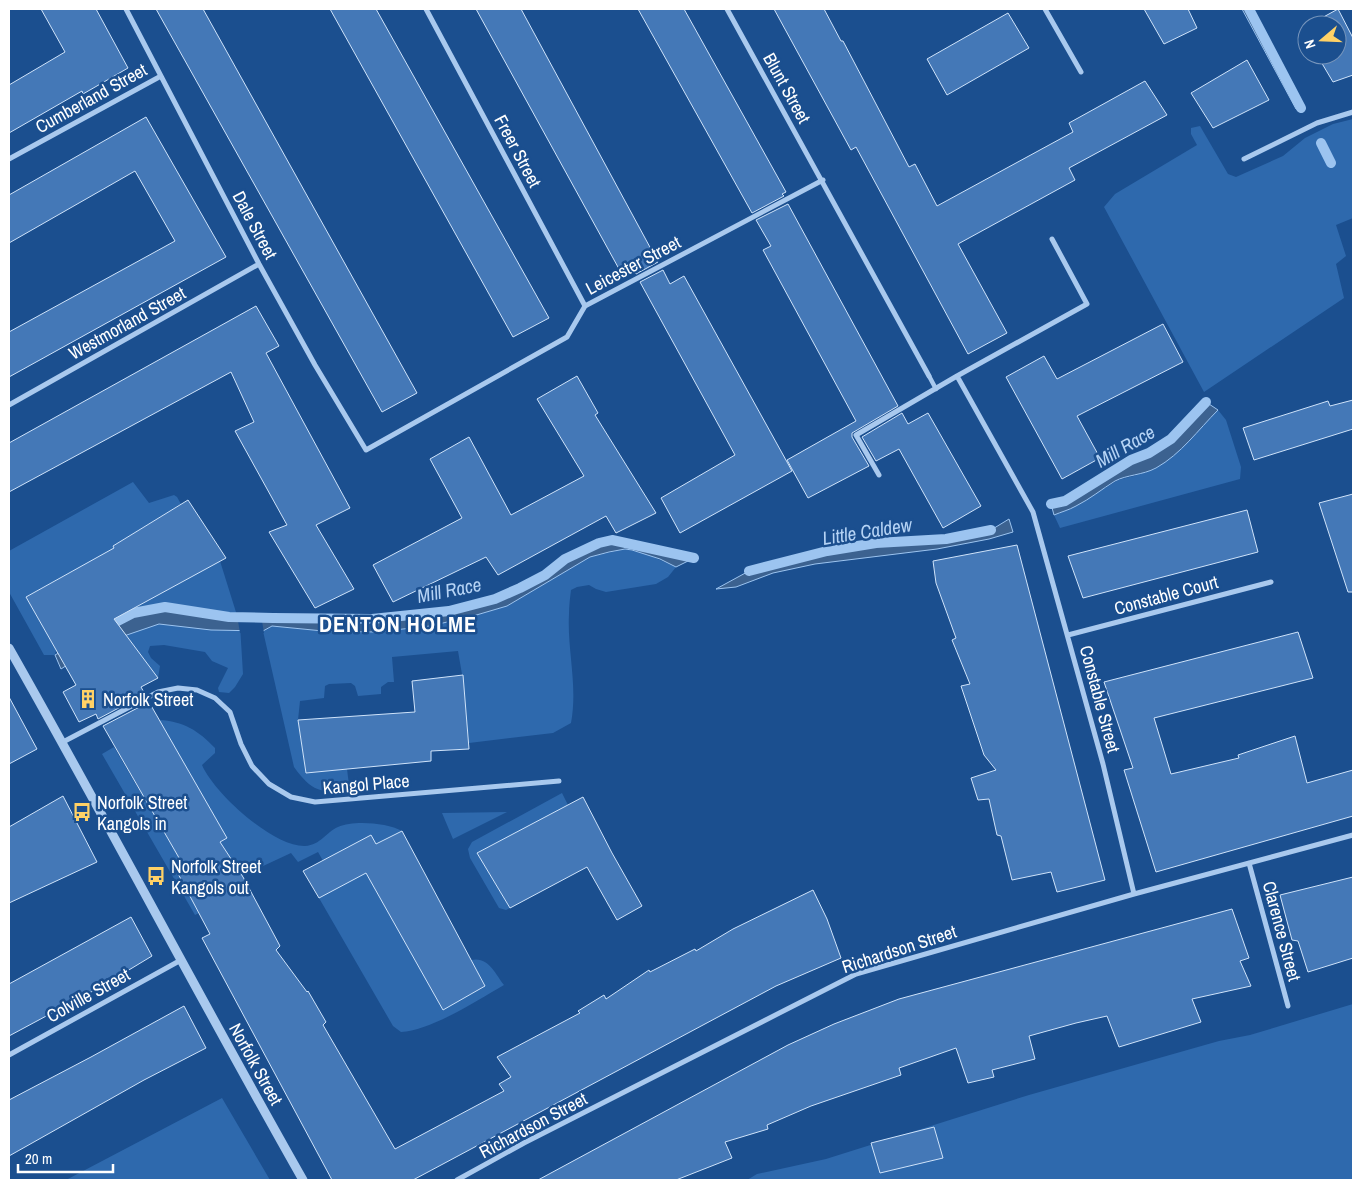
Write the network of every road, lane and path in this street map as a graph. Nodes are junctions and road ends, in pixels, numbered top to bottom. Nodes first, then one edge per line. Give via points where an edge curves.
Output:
1 (126, 9) edge
2 (426, 9) edge
3 (727, 9) edge
4 (1045, 9) edge
5 (1081, 72) dead end
6 (160, 76) junction
7 (1353, 112) edge
8 (9, 159) edge
9 (1244, 159) dead end
10 (823, 180) junction
11 (1052, 239) dead end
12 (259, 264) junction
13 (586, 306) junction
14 (929, 376) joint
15 (957, 376) junction
16 (936, 389) junction
17 (9, 405) edge
18 (366, 450) joint
19 (879, 475) dead end
20 (1270, 582) dead end
21 (1068, 636) junction
22 (9, 648) edge
23 (63, 742) junction
24 (559, 781) dead end
25 (1353, 835) edge
26 (1249, 863) junction
27 (1134, 894) junction
28 (181, 960) junction
29 (1288, 1006) dead end
30 (9, 1054) edge
31 (303, 1180) edge
32 (457, 1180) edge

1 - 6 street, Dale Street
2 - 13 street, Freer Street
3 - 10 street, Blunt Street
4 - 5 street
6 - 8 street, Cumberland Street
6 - 12 street, Dale Street
7 - 9 street via 1317,123
10 - 13 street, Leicester Street
10 - 14 street, Blunt Street
11 - 15 street via 1087,304
12 - 17 street, Westmorland Street
12 - 18 street, Dale Street
13 - 18 street, Leicester Street via 567,337
14 - 16 street
15 - 16 street
15 - 21 street, Constable Street via 1032,512
16 - 19 street via 856,435
20 - 21 street, Constable Court
21 - 27 street, Constable Street
22 - 23 street, Norfolk Street
23 - 24 street, Kangol Place via 158,692 178,688 197,690 215,698 230,712 252,766 269,784 291,797 315,802
23 - 28 street, Norfolk Street
25 - 26 street, Richardson Street
26 - 27 street, Richardson Street
26 - 29 street, Clarence Street
27 - 32 street, Richardson Street via 856,974
28 - 30 street, Colville Street
28 - 31 street, Norfolk Street

